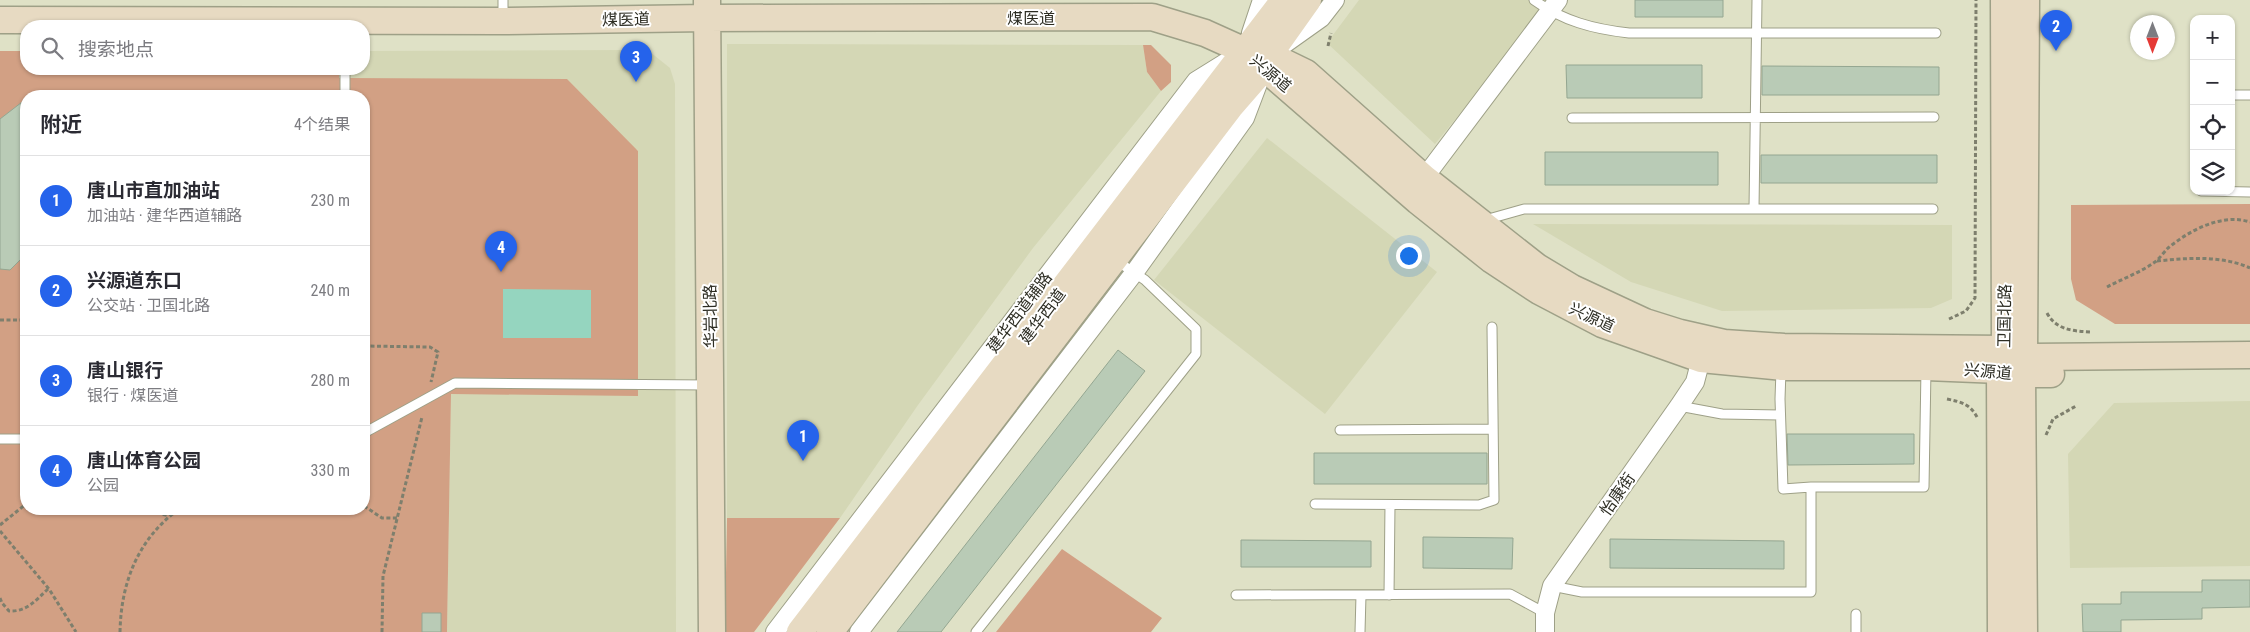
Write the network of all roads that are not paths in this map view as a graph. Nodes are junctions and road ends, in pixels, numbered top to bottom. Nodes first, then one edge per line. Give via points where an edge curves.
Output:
1 (1262, 0) edge
2 (1284, 0) edge
3 (1308, 0) edge
4 (1335, 0) edge
5 (1534, 0) edge
6 (1757, 0) edge
7 (2004, 0) edge
8 (2026, 0) edge
9 (1554, 6) edge
10 (707, 9) edge
11 (503, 10) edge
12 (0, 20) edge
13 (20, 20) edge
14 (370, 21) edge
15 (1756, 32) junction
16 (1936, 33) dead end
17 (1259, 58) junction
18 (345, 75) edge
19 (345, 90) edge
20 (2250, 94) edge
21 (2235, 95) edge
22 (1934, 117) dead end
23 (1572, 118) dead end
24 (1755, 118) junction
25 (1424, 178) junction
26 (2235, 192) edge
27 (2250, 192) edge
28 (1754, 208) junction
29 (1933, 209) dead end
30 (1480, 222) junction
31 (1124, 266) junction
32 (1492, 327) dead end
33 (2250, 355) edge
34 (1701, 359) junction
35 (2013, 363) junction
36 (1782, 367) junction
37 (1926, 367) junction
38 (2250, 373) edge
39 (711, 385) junction
40 (1679, 406) junction
41 (1780, 415) junction
42 (1493, 429) junction
43 (370, 430) edge
44 (1340, 430) dead end
45 (0, 439) edge
46 (20, 439) edge
47 (1811, 488) junction
48 (1315, 504) dead end
49 (1390, 505) junction
50 (1552, 586) junction
51 (1360, 594) junction
52 (1389, 594) junction
53 (1236, 595) dead end
54 (1545, 613) junction
55 (1856, 614) dead end
56 (712, 632) edge
57 (775, 632) edge
58 (800, 632) edge
59 (830, 632) edge
60 (859, 632) edge
61 (976, 632) edge
62 (1360, 632) edge
63 (1545, 632) edge
64 (1856, 632) edge
65 (2001, 632) edge
66 (2024, 632) edge

1 - 17 street
2 - 17 main road, 建华西道
3 - 17 main road, 建华西道
4 - 17 street, 建华西道辅路 via 1321,18
5 - 9 lane
6 - 15 lane
7 - 35 main road, 卫国北路
8 - 35 main road, 卫国北路
9 - 15 lane via 1579,25 1629,33
9 - 25 street
10 - 11 main road, 煤医道
10 - 17 main road, 煤医道 via 1152,18 1205,33
10 - 39 main road, 华岩北路
11 - 14 main road, 煤医道
12 - 13 main road, 煤医道
15 - 16 lane
15 - 24 lane
17 - 25 main road, 兴源道 via 1306,73
17 - 31 main road, 建华西道
17 - 34 main road, 兴源道 via 1418,201 1492,260 1539,291 1602,324
17 - 57 street, 建华西道辅路 via 1196,81
17 - 58 main road, 建华西道
18 - 19 lane
20 - 21 lane
22 - 24 lane
23 - 24 lane
24 - 28 lane
25 - 30 main road, 兴源道
26 - 27 lane
28 - 29 lane
28 - 30 lane via 1524,209
30 - 35 main road, 兴源道 via 1537,266 1572,288 1646,322 1680,333 1724,343
31 - 59 main road, 建华西道
31 - 60 street
31 - 61 lane via 1196,329 1196,354
32 - 42 lane
33 - 35 main road, 兴源道
34 - 36 main road, 兴源道
34 - 40 street, 怡康街 via 1695,382
35 - 37 main road, 兴源道
35 - 38 main road, 兴源道
35 - 65 main road, 卫国北路
35 - 66 main road, 卫国北路
36 - 37 main road, 兴源道
36 - 41 lane
37 - 47 lane via 1924,488
39 - 43 lane via 455,383
39 - 56 main road, 华岩北路
40 - 41 lane via 1722,414
40 - 50 street, 怡康街
41 - 47 lane via 1783,489
42 - 44 lane
42 - 49 lane via 1494,500 1479,505
45 - 46 lane
47 - 50 lane via 1811,592 1582,592
48 - 49 lane
49 - 52 lane
50 - 54 street, 怡康街
51 - 52 lane
51 - 53 lane
51 - 62 lane
52 - 54 lane via 1510,594
54 - 63 street, 怡康街
55 - 64 lane

